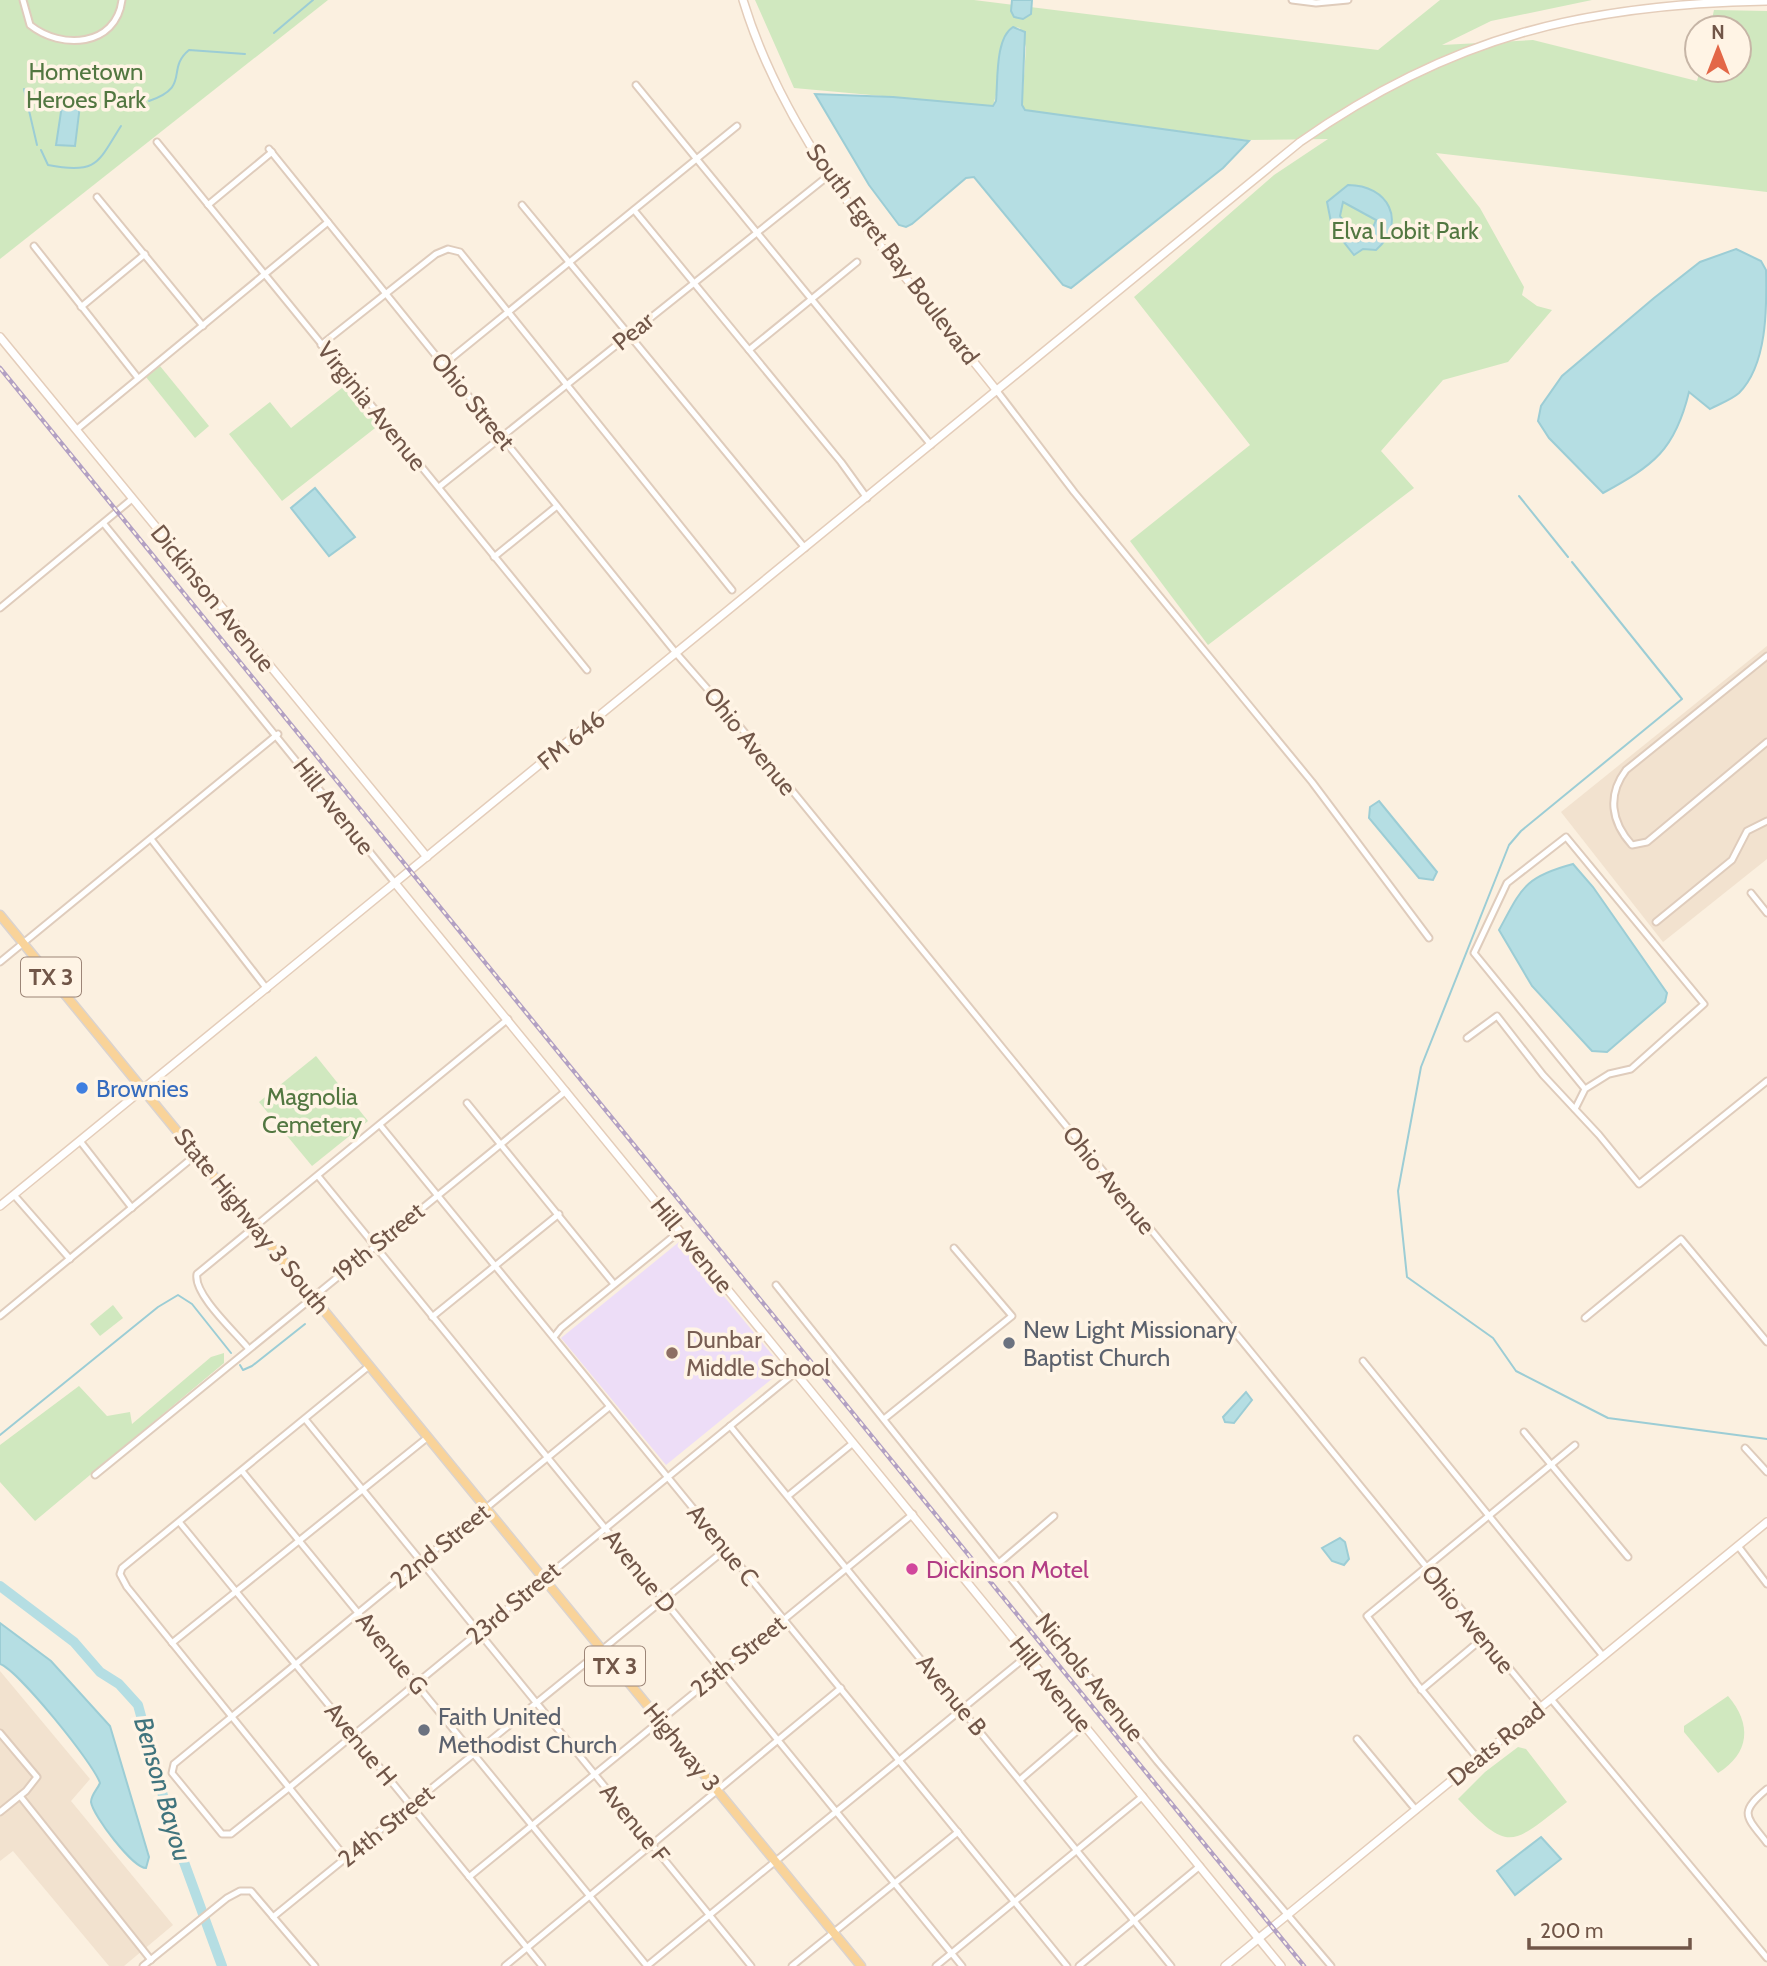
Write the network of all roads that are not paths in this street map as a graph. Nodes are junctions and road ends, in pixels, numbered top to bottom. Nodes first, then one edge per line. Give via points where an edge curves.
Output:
1 (23, 0) edge
2 (122, 0) edge
3 (743, 0) edge
4 (1292, 0) edge
5 (1348, 0) edge
6 (1767, 1) edge
7 (636, 85) dead end
8 (737, 126) dead end
9 (157, 142) dead end
10 (696, 159) junction
11 (828, 176) junction
12 (97, 197) dead end
13 (208, 205) junction
14 (522, 205) dead end
15 (634, 210) junction
16 (328, 222) junction
17 (756, 232) junction
18 (34, 246) dead end
19 (145, 254) junction
20 (571, 261) junction
21 (857, 262) dead end
22 (265, 274) junction
23 (693, 282) junction
24 (387, 294) junction
25 (812, 299) junction
26 (81, 307) junction
27 (507, 312) junction
28 (203, 326) junction
29 (629, 334) junction
30 (0, 337) edge
31 (321, 345) junction
32 (749, 350) junction
33 (443, 365) junction
34 (138, 377) junction
35 (566, 385) junction
36 (997, 391) junction
37 (76, 430) junction
38 (501, 437) junction
39 (931, 445) junction
40 (439, 487) junction
41 (867, 498) junction
42 (132, 499) junction
43 (557, 506) junction
44 (104, 524) junction
45 (805, 549) junction
46 (494, 557) junction
47 (732, 590) dead end
48 (0, 608) edge
49 (676, 653) junction
50 (1767, 656) edge
51 (587, 670) dead end
52 (278, 734) junction
53 (1767, 742) edge
54 (1767, 821) edge
55 (150, 839) junction
56 (427, 857) junction
57 (396, 883) junction
58 (1751, 893) dead end
59 (1767, 913) edge
60 (0, 915) edge
61 (1656, 922) dead end
62 (1429, 938) dead end
63 (23, 942) junction
64 (0, 962) edge
65 (267, 989) junction
66 (508, 1019) junction
67 (1467, 1038) dead end
68 (444, 1072) junction
69 (450, 1079) dead end
70 (1767, 1082) edge
71 (144, 1089) junction
72 (1585, 1089) junction
73 (566, 1091) junction
74 (467, 1103) dead end
75 (1575, 1109) junction
76 (380, 1125) junction
77 (80, 1141) junction
78 (502, 1142) junction
79 (197, 1154) junction
80 (318, 1176) junction
81 (438, 1194) junction
82 (13, 1195) junction
83 (0, 1206) edge
84 (132, 1208) junction
85 (559, 1214) junction
86 (254, 1225) junction
87 (680, 1231) junction
88 (374, 1246) junction
89 (954, 1248) dead end
90 (69, 1259) junction
91 (496, 1265) junction
92 (614, 1284) junction
93 (776, 1284) dead end
94 (313, 1294) junction
95 (0, 1316) edge
96 (432, 1317) junction
97 (1585, 1318) dead end
98 (554, 1337) junction
99 (1767, 1342) edge
100 (248, 1348) junction
101 (1363, 1361) dead end
102 (369, 1366) junction
103 (796, 1372) junction
104 (608, 1408) junction
105 (305, 1419) junction
106 (884, 1419) junction
107 (730, 1426) junction
108 (1524, 1432) dead end
109 (428, 1437) junction
110 (853, 1443) junction
111 (1575, 1445) dead end
112 (1745, 1448) dead end
113 (548, 1457) junction
114 (1552, 1464) junction
115 (242, 1471) junction
116 (1767, 1472) edge
117 (95, 1475) dead end
118 (667, 1476) junction
119 (362, 1490) junction
120 (788, 1496) junction
121 (486, 1508) junction
122 (913, 1514) junction
123 (1488, 1515) junction
124 (1054, 1516) dead end
125 (180, 1522) junction
126 (1767, 1522) edge
127 (604, 1527) junction
128 (300, 1541) junction
129 (1738, 1546) junction
130 (726, 1549) junction
131 (1628, 1557) dead end
132 (421, 1561) junction
133 (999, 1563) junction
134 (1424, 1566) junction
135 (848, 1567) junction
136 (543, 1578) junction
137 (1767, 1584) edge
138 (236, 1592) junction
139 (663, 1600) junction
140 (358, 1612) junction
141 (784, 1619) junction
142 (478, 1632) junction
143 (1483, 1638) junction
144 (172, 1643) junction
145 (603, 1650) junction
146 (1027, 1656) junction
147 (1603, 1656) junction
148 (295, 1664) junction
149 (720, 1670) junction
150 (416, 1683) junction
151 (841, 1688) junction
152 (1421, 1689) junction
153 (537, 1703) junction
154 (1540, 1708) junction
155 (963, 1709) junction
156 (232, 1716) junction
157 (660, 1720) junction
158 (1084, 1725) junction
159 (0, 1733) edge
160 (354, 1735) junction
161 (1357, 1739) dead end
162 (778, 1740) junction
163 (474, 1755) junction
164 (1478, 1759) junction
165 (900, 1760) junction
166 (594, 1773) junction
167 (1021, 1780) junction
168 (290, 1787) junction
169 (1767, 1789) edge
170 (717, 1790) junction
171 (20, 1796) junction
172 (1143, 1796) junction
173 (411, 1806) junction
174 (1416, 1810) junction
175 (0, 1812) edge
176 (837, 1812) junction
177 (531, 1825) junction
178 (958, 1832) junction
179 (231, 1834) joint
180 (652, 1843) junction
181 (1767, 1843) edge
182 (1078, 1850) junction
183 (346, 1858) junction
184 (776, 1862) junction
185 (1200, 1866) junction
186 (469, 1877) junction
187 (894, 1883) junction
188 (588, 1894) junction
189 (1015, 1902) junction
190 (1288, 1914) junction
191 (710, 1915) junction
192 (273, 1917) junction
193 (1134, 1921) junction
194 (834, 1933) junction
195 (1259, 1938) junction
196 (527, 1947) junction
197 (952, 1953) junction
198 (1767, 1958) edge
199 (151, 1959) junction
200 (143, 1966) edge
201 (315, 1966) edge
202 (505, 1966) edge
203 (542, 1966) edge
204 (647, 1966) edge
205 (751, 1966) edge
206 (792, 1966) edge
207 (861, 1966) edge
208 (936, 1966) edge
209 (962, 1966) edge
210 (1067, 1966) edge
211 (1079, 1966) edge
212 (1171, 1966) edge
213 (1225, 1966) edge
214 (1281, 1966) edge
215 (1331, 1966) edge

1 - 2 street via 30,25 52,39 71,42 106,31
3 - 11 street, South Egret Bay Boulevard via 782,97
4 - 5 street
6 - 36 street, FM 646 via 1611,11 1544,25 1414,74 1352,106 1300,142
7 - 10 street
8 - 10 street
9 - 13 street, Virginia Avenue
10 - 15 street
10 - 17 street
11 - 17 street, Pear
11 - 36 street, South Egret Bay Boulevard
12 - 19 street
13 - 16 street, Ohio Street via 271,150
13 - 22 street, Virginia Avenue
14 - 20 street
15 - 20 street
15 - 23 street
16 - 22 street
16 - 24 street, Ohio Street
17 - 23 street, Pear
17 - 25 street
18 - 26 street
19 - 26 street
19 - 28 street
20 - 27 street
20 - 29 street
21 - 25 street
22 - 28 street
22 - 31 street, Virginia Avenue
23 - 29 street, Pear
23 - 32 street
24 - 27 street via 448,249 460,252
24 - 31 street
24 - 33 street, Ohio Street
25 - 32 street
25 - 39 street
26 - 34 street
27 - 33 street
27 - 35 street
28 - 34 street
29 - 35 street, Pear
29 - 45 street
30 - 37 street, Dickinson Avenue
31 - 40 street, Virginia Avenue
32 - 41 street
33 - 38 street, Ohio Street
34 - 37 street
35 - 38 street, Pear
35 - 47 street
36 - 39 street, FM 646 / FM 646
36 - 62 street via 1312,782
37 - 42 street, Dickinson Avenue
38 - 40 street, Pear
38 - 43 street, Ohio Street
39 - 41 street, FM 646 / FM 646
40 - 46 street, Virginia Avenue
41 - 45 street, FM 646 / FM 646
42 - 44 street
42 - 56 street, Dickinson Avenue
43 - 46 street
43 - 49 street, Ohio Street
44 - 48 street
44 - 52 street, Hill Avenue
45 - 49 street, FM 646 / FM 646
46 - 51 street, Virginia Avenue
49 - 56 street, FM 646 / FM 646
49 - 134 street, Ohio Avenue
50 - 53 street via 1626,770 1613,796 1616,822 1632,845 1647,842
52 - 55 street
52 - 57 street, Hill Avenue
54 - 61 street via 1747,831 1732,860
55 - 63 street
55 - 65 street
56 - 57 street, FM 646 / FM 646
57 - 65 street, FM 646 / FM 646
57 - 66 street, Hill Avenue
58 - 59 street
60 - 63 main road, State Highway 3 South / TX 3
63 - 64 street
63 - 71 main road, State Highway 3 South / TX 3
65 - 71 street, FM 646 / FM 646
66 - 68 street
66 - 73 street, Hill Avenue
67 - 75 street via 1497,1016
68 - 69 street
68 - 76 street
70 - 75 street via 1639,1184
71 - 77 street, FM 646
71 - 79 main road, State Highway 3 South / TX 3
72 - 72 street via 1474,953 1507,883 1566,837 1704,1004 1631,1069 1609,1074
72 - 75 street
73 - 78 street, 19th Street
73 - 87 street, Hill Avenue
74 - 78 street
76 - 80 street
76 - 81 street, Avenue C
77 - 82 street, FM 646
77 - 84 street
78 - 81 street, 19th Street
78 - 85 street
79 - 84 street
79 - 86 main road, State Highway 3 South / TX 3
80 - 86 street
80 - 88 street, Avenue D
81 - 88 street, 19th Street
81 - 91 street, Avenue C
82 - 83 street, FM 646
82 - 90 street
84 - 90 street
85 - 91 street
85 - 92 street
86 - 94 main road, State Highway 3 South / TX 3
86 - 100 street via 201,1269 195,1282
87 - 92 street
87 - 103 street, Hill Avenue
88 - 94 street, 19th Street
88 - 96 street, Avenue D
89 - 106 street via 1012,1316
90 - 95 street
91 - 96 street
91 - 98 street, Avenue C
92 - 98 street
93 - 106 street, Nichols Avenue
94 - 100 street, 19th Street
94 - 102 main road, State Highway 3 South / TX 3
96 - 113 street, Avenue D
97 - 99 street via 1681,1239
98 - 104 street, Avenue C
100 - 117 street, 19th Street
101 - 123 street
102 - 105 street
102 - 109 main road, Highway 3 / TX 3
103 - 107 street, 23rd Street
103 - 110 street, Hill Avenue
104 - 113 street, 22nd Street
104 - 118 street, Avenue C
105 - 115 street
105 - 119 street, Avenue F
106 - 133 street, Nichols Avenue
107 - 118 street, 23rd Street
107 - 120 street, Avenue B
108 - 114 street
109 - 119 street
109 - 121 main road, Highway 3 / TX 3
110 - 120 street
110 - 122 street, Hill Avenue
111 - 114 street
112 - 116 street
113 - 121 street, 22nd Street
113 - 127 street, Avenue D
114 - 123 street
114 - 131 street
115 - 125 street
115 - 128 street, Avenue G
118 - 127 street, 23rd Street
118 - 130 street, Avenue C
119 - 128 street
119 - 132 street, Avenue F
120 - 135 street, Avenue B
121 - 132 street, 22nd Street
121 - 136 main road, Highway 3 / TX 3
122 - 135 street, 25th Street
122 - 146 street, Hill Avenue
123 - 134 street
123 - 147 street
124 - 133 street
125 - 138 street, Avenue H
125 - 144 street via 122,1568 121,1578
126 - 129 street, Deats Road
127 - 136 street, 23rd Street
127 - 139 street, Avenue D
128 - 138 street
128 - 140 street, Avenue G
129 - 137 street
129 - 147 street, Deats Road
130 - 139 street, 24th Street
130 - 141 street, Avenue C
132 - 140 street, 22nd Street
132 - 142 street, Avenue F
133 - 190 street, Nichols Avenue via 1157,1761
134 - 143 street, Ohio Avenue
134 - 152 street via 1367,1616
135 - 141 street, 25th Street
135 - 155 street, Avenue B
136 - 142 street, 23rd Street
136 - 145 main road, Highway 3 / TX 3
138 - 144 street
138 - 148 street, Avenue H
139 - 145 street, 24th Street
139 - 149 street, Avenue D
140 - 148 street, 22nd Street
140 - 150 street, Avenue G
141 - 149 street, 25th Street
141 - 151 street, Avenue C
142 - 150 street, 23rd Street
142 - 153 street, Avenue F
143 - 152 street
143 - 154 street, Ohio Avenue
144 - 156 street
145 - 153 street, 24th Street
145 - 157 main road, Highway 3 / TX 3
146 - 155 street
146 - 158 street, Hill Avenue
147 - 154 street, Deats Road
148 - 156 street, 22nd Street
148 - 160 street, Avenue H
149 - 157 street, 25th Street
149 - 162 street, Avenue D
150 - 160 street, 23rd Street
150 - 163 street, Avenue G
151 - 162 street
151 - 165 street, Avenue C
152 - 164 street
153 - 163 street, 24th Street
153 - 166 street, Avenue F
154 - 164 street, Deats Road
154 - 198 street via 1553,1698
155 - 165 street
155 - 167 street, Avenue B
156 - 168 street
156 - 179 street, 22nd Street via 174,1764 172,1773 222,1834
157 - 166 street, 25th Street
157 - 170 main road, Highway 3 / TX 3
158 - 167 street
158 - 172 street, Hill Avenue
159 - 171 street via 37,1777
160 - 168 street, 23rd Street
160 - 173 street, Avenue H
161 - 174 street
162 - 170 street
162 - 176 street, Avenue D
163 - 173 street, 24th Street
163 - 177 street, Avenue G
164 - 174 street, Deats Road
165 - 176 street
165 - 178 street, Avenue C
166 - 177 street, 25th Street
166 - 180 street, Avenue F
167 - 182 street, Avenue B
168 - 179 street, 23rd Street
168 - 183 street
169 - 181 street via 1746,1811
170 - 180 street
170 - 184 main road, Highway 3 / TX 3
171 - 175 street
171 - 199 street
172 - 182 street
172 - 185 street, Hill Avenue
173 - 183 street, 24th Street
173 - 186 street, Avenue H
174 - 190 street, Deats Road
176 - 184 street
176 - 187 street, Avenue D
177 - 186 street, 25th Street
177 - 188 street, Avenue G
178 - 187 street
178 - 189 street, Avenue C
180 - 188 street
180 - 191 street, Avenue F
182 - 189 street
182 - 193 street, Avenue B
183 - 192 street, 24th Street
184 - 191 street
184 - 194 main road, Highway 3 / TX 3
185 - 193 street
185 - 195 street, Hill Avenue
186 - 196 street, Avenue H
187 - 194 street
187 - 197 street, Avenue D
188 - 196 street
188 - 204 street, Avenue G
189 - 197 street
189 - 210 street, Avenue C
190 - 195 street, Deats Road
190 - 215 street, Nichols Avenue
191 - 204 street
191 - 205 street, Avenue F
192 - 199 street via 251,1891 240,1891
192 - 201 street
193 - 211 street
193 - 212 street, Avenue B
194 - 206 street
194 - 207 main road, Highway 3 / TX 3
195 - 213 street, Deats Road
195 - 214 street, Hill Avenue
196 - 202 street
196 - 203 street, Avenue H
197 - 208 street
197 - 209 street, Avenue D
199 - 200 street

